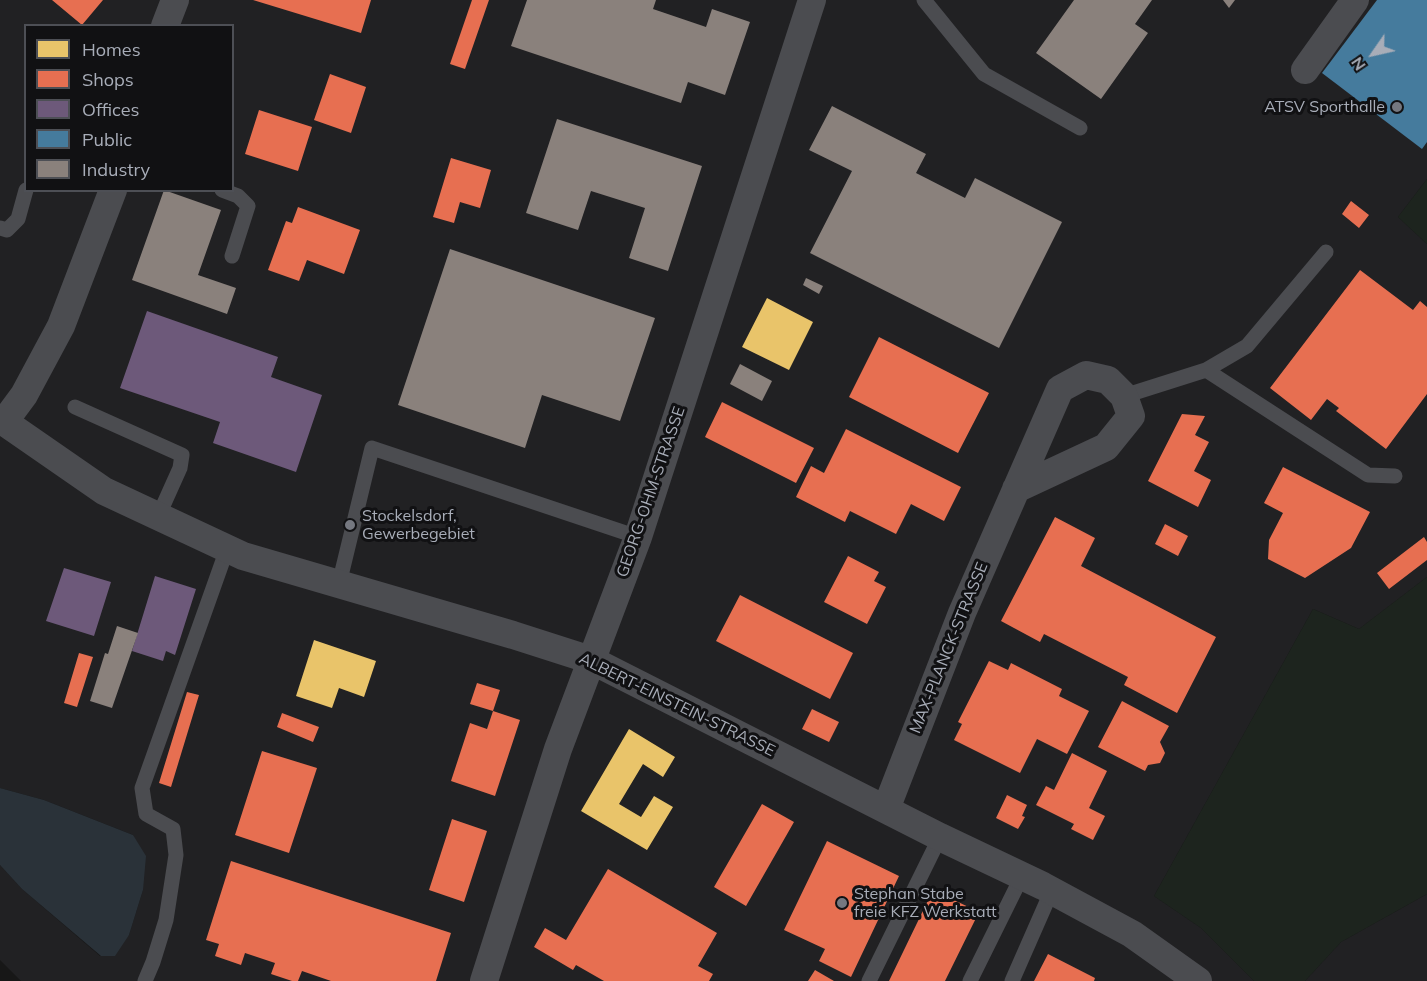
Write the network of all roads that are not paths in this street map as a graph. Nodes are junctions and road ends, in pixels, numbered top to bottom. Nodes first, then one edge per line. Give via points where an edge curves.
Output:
1 (175, 0) edge
2 (812, 0) edge
3 (924, 0) edge
4 (1355, 0) edge
5 (166, 24) edge
6 (1305, 70) dead end
7 (1080, 128) dead end
8 (25, 192) edge
9 (112, 192) edge
10 (227, 192) edge
11 (0, 228) edge
12 (1326, 252) dead end
13 (232, 256) dead end
14 (1206, 370) junction
15 (1124, 396) junction
16 (75, 407) dead end
17 (2, 421) edge
18 (1395, 476) dead end
19 (1016, 489) junction
20 (158, 516) junction
21 (638, 537) junction
22 (227, 549) junction
23 (339, 584) junction
24 (591, 660) junction
25 (886, 809) junction
26 (940, 837) junction
27 (1022, 876) junction
28 (1052, 890) junction
29 (145, 981) edge
30 (484, 981) edge
31 (869, 981) edge
32 (970, 981) edge
33 (1012, 981) edge
34 (1198, 981) edge

1 - 5 street
2 - 21 street, GEORG-OHM-STRASSE
3 - 7 lane via 984,74
4 - 6 street
8 - 11 lane via 18,219 7,230
9 - 17 street, ALBERT-EINSTEIN-STRASSE via 61,326 24,395
10 - 13 lane via 248,206
12 - 14 lane via 1247,346
14 - 15 lane
14 - 18 lane via 1368,475
15 - 19 street via 1131,416 1106,447
15 - 19 street, MAX-PLANCK-STRASSE via 1108,380 1086,375 1060,389
16 - 20 lane via 182,454 180,468
17 - 20 street, ALBERT-EINSTEIN-STRASSE via 104,491
19 - 25 street, MAX-PLANCK-STRASSE via 962,613
20 - 22 street, ALBERT-EINSTEIN-STRASSE
21 - 23 lane via 372,448
21 - 24 street, GEORG-OHM-STRASSE
22 - 23 street, ALBERT-EINSTEIN-STRASSE
22 - 29 lane via 142,788 146,814 173,829 176,855 166,920
23 - 24 street, ALBERT-EINSTEIN-STRASSE
24 - 25 street, ALBERT-EINSTEIN-STRASSE
24 - 30 street, GEORG-OHM-STRASSE via 558,749
25 - 26 street, ALBERT-EINSTEIN-STRASSE
26 - 27 street, ALBERT-EINSTEIN-STRASSE
26 - 31 lane
27 - 28 street, ALBERT-EINSTEIN-STRASSE
27 - 32 lane
28 - 33 lane
28 - 34 street, ALBERT-EINSTEIN-STRASSE via 1132,934

